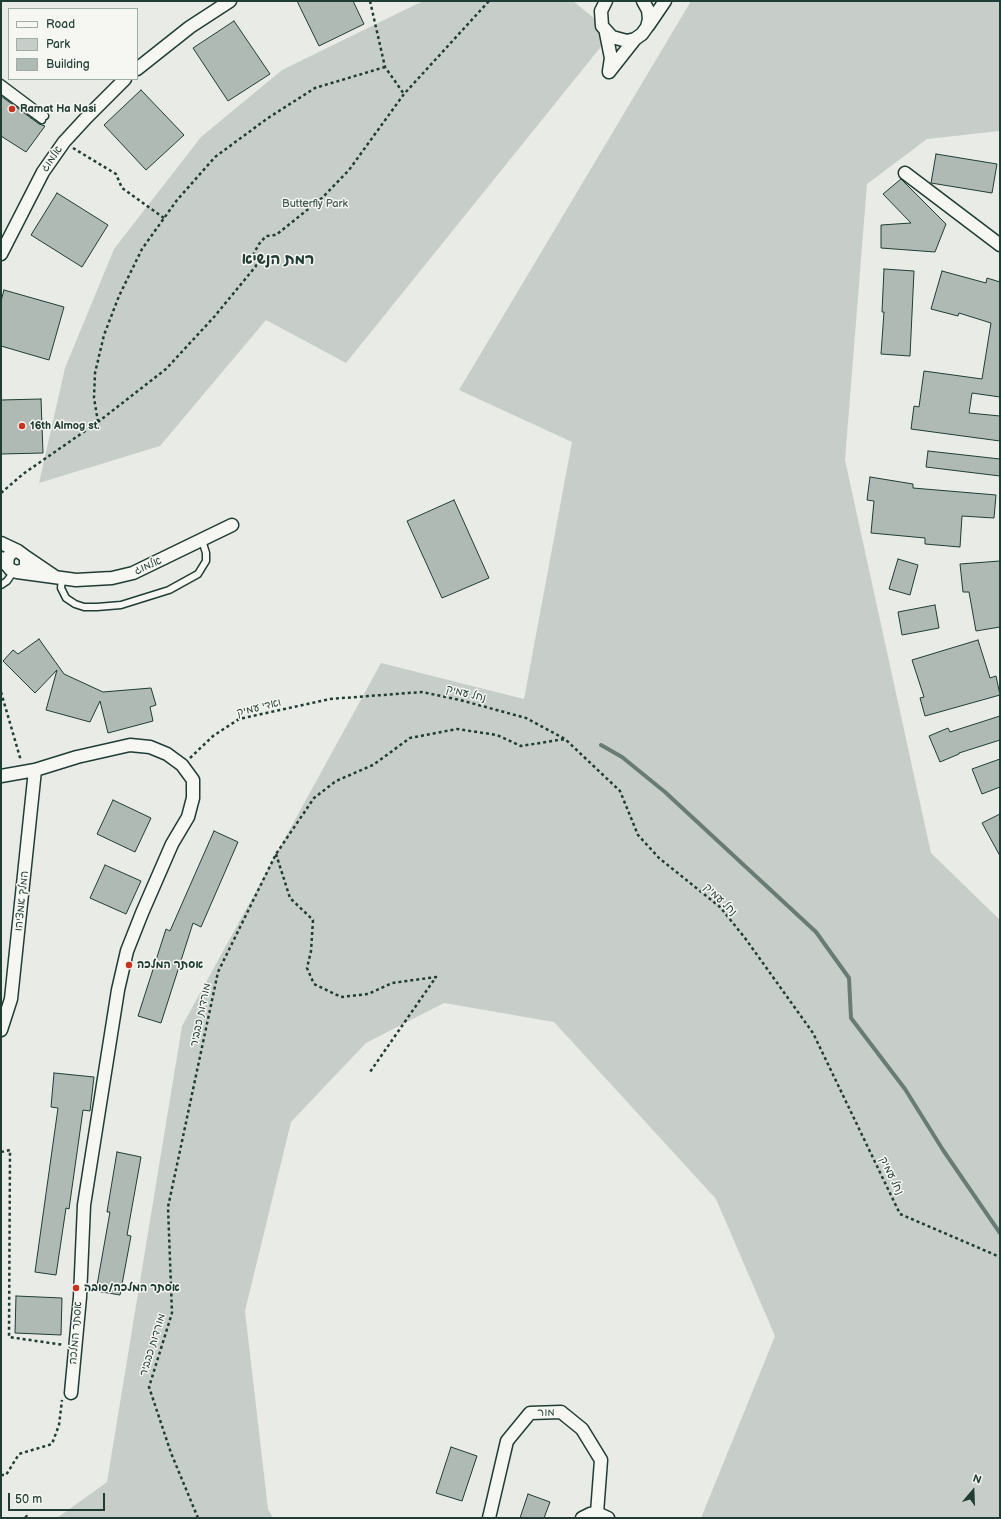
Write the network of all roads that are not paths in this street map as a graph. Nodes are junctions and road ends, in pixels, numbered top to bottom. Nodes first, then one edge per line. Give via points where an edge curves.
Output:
1 (230, 1) edge
2 (643, 1) edge
3 (665, 1) edge
4 (604, 2) edge
5 (647, 27) junction
6 (606, 33) junction
7 (635, 39) junction
8 (138, 68) edge
9 (125, 80) edge
10 (1, 83) edge
11 (1, 90) edge
12 (905, 173) dead end
13 (1000, 245) edge
14 (1, 254) edge
15 (232, 525) dead end
16 (202, 540) junction
17 (1, 543) edge
18 (22, 554) junction
19 (10, 566) edge
20 (59, 577) junction
21 (1, 584) edge
22 (30, 771) junction
23 (1, 776) edge
24 (1, 1030) edge
25 (71, 1393) road end
26 (602, 1516) edge
27 (489, 1518) edge
28 (582, 1518) edge

1 - 8 street via 190,27
2 - 5 street via 648,10
3 - 5 street
4 - 6 street via 600,19
5 - 7 street
6 - 7 street via 618,40
6 - 7 street via 611,58 609,72
9 - 14 street, אלמוג via 64,142 43,172
10 - 11 lane via 44,118
12 - 13 street
15 - 16 street, אלמוג
16 - 20 street, אלמוג via 133,573 94,580
16 - 20 lane via 206,561 198,574 169,590 121,605 84,607 75,604 66,598
17 - 18 street, אלמוג
18 - 19 street via 9,554 7,559
18 - 19 street via 26,566 22,570
18 - 20 street, אלמוג
19 - 20 street, אלמוג
19 - 21 lane via 7,580
22 - 23 street, אסתר המלכה
22 - 24 street, המלך אמציהו via 11,999
22 - 25 street, אסתר המלכה via 130,745 150,747 167,754 182,765 193,780 193,798 188,817 172,844 142,913 127,951 118,990 84,1205 80,1297
26 - 27 street, מור via 601,1460 582,1429 561,1412 530,1413 507,1441
26 - 28 street via 590,1514

